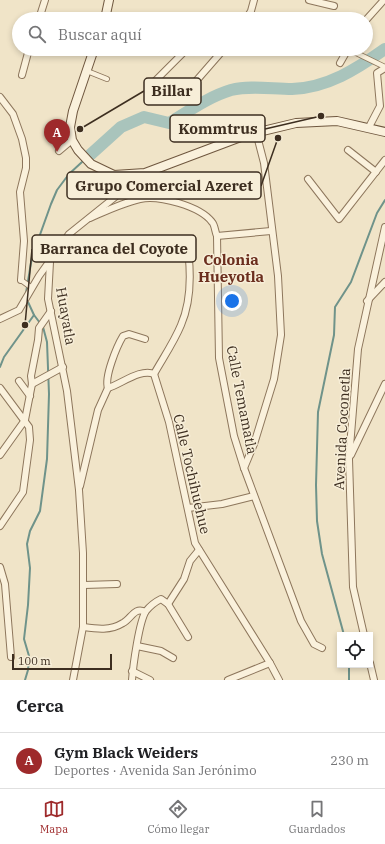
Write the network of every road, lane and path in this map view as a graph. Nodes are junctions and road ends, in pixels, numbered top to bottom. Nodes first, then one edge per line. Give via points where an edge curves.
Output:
1 (45, 0) edge
2 (110, 0) edge
3 (254, 0) edge
4 (309, 0) edge
5 (382, 1) edge
6 (334, 6) dead end
7 (41, 12) edge
8 (107, 12) edge
9 (250, 12) edge
10 (373, 12) edge
11 (27, 56) edge
12 (92, 56) edge
13 (179, 56) edge
14 (218, 56) edge
15 (344, 56) edge
16 (363, 56) edge
17 (340, 63) dead end
18 (384, 67) edge
19 (87, 71) junction
20 (22, 76) dead end
21 (107, 79) dead end
22 (150, 86) dead end
23 (190, 88) dead end
24 (0, 97) edge
25 (369, 127) junction
26 (256, 132) junction
27 (385, 132) edge
28 (72, 140) junction
29 (348, 150) dead end
30 (59, 151) dead end
31 (385, 160) edge
32 (376, 172) junction
33 (145, 173) junction
34 (308, 179) dead end
35 (90, 218) junction
36 (385, 227) edge
37 (271, 231) junction
38 (217, 236) junction
39 (188, 250) dead end
40 (50, 262) junction
41 (21, 280) joint
42 (385, 282) edge
43 (32, 288) junction
44 (367, 301) junction
45 (51, 311) junction
46 (0, 319) edge
47 (145, 339) dead end
48 (63, 367) junction
49 (154, 374) junction
50 (19, 381) dead end
51 (32, 384) junction
52 (385, 384) edge
53 (0, 388) edge
54 (108, 388) junction
55 (30, 396) junction
56 (25, 420) junction
57 (0, 454) edge
58 (349, 459) junction
59 (244, 468) junction
60 (78, 490) junction
61 (254, 496) junction
62 (188, 508) junction
63 (0, 526) edge
64 (199, 550) junction
65 (0, 567) edge
66 (118, 584) dead end
67 (84, 585) junction
68 (168, 604) junction
69 (145, 612) junction
70 (83, 627) junction
71 (363, 632) edge
72 (188, 637) dead end
73 (137, 646) junction
74 (322, 648) dead end
75 (10, 657) dead end
76 (173, 658) dead end
77 (270, 663) junction
78 (371, 668) edge
79 (132, 671) junction
80 (73, 680) edge
81 (132, 680) edge
82 (150, 680) edge
83 (228, 680) edge
84 (279, 680) edge
85 (374, 680) edge

1 - 7 street
2 - 8 main road
3 - 9 street
4 - 6 street
5 - 10 street
11 - 20 street
12 - 19 main road
13 - 22 street
14 - 23 street
15 - 17 street
16 - 18 street
18 - 25 street via 377,73 380,106
19 - 21 street
19 - 28 main road via 73,112 70,127
24 - 41 street via 13,114 26,158 20,192 24,241
25 - 26 main road via 337,121 310,122
25 - 27 main road
26 - 33 main road
26 - 37 street via 264,163
28 - 30 street
28 - 33 main road via 84,158 100,169 114,175
29 - 32 street
31 - 32 street
32 - 34 street via 339,219
33 - 35 street
35 - 38 street, Calle Temamatla via 125,203 142,199 163,199 182,204 207,216 213,223
35 - 40 street via 69,234
36 - 44 street, Avenida Coconetla
37 - 38 street
37 - 59 street via 278,276 280,335 274,379
38 - 59 street, Calle Temamatla via 219,358 234,436
39 - 49 street via 191,278 185,313 181,326
40 - 43 street
40 - 45 street, Huayatla via 48,288
41 - 43 street
42 - 44 street
43 - 46 street via 19,310
44 - 58 street, Avenida Coconetla via 358,349
45 - 48 street, Huayatla
45 - 51 street via 39,328
47 - 54 street via 130,334 123,336 106,384
48 - 51 street
48 - 60 street, Huayatla
49 - 54 street via 139,374
49 - 62 street, Calle Tochihuehue via 169,422
50 - 55 street
51 - 55 street
52 - 58 street
53 - 56 street
54 - 60 street via 98,410
55 - 56 street
56 - 57 street
56 - 63 street via 30,427 30,440 23,492
58 - 71 street, Avenida Coconetla via 354,587
59 - 61 street, Calle Temamatla
60 - 67 street
61 - 62 street via 222,504
61 - 74 street, Calle Temamatla via 301,621 314,644
62 - 64 street, Calle Tochihuehue via 195,543
64 - 68 street via 190,561 184,579
64 - 77 street, Calle Tochihuehue
65 - 75 street via 5,584
66 - 67 street
67 - 70 street
68 - 69 street via 161,599
68 - 72 street
69 - 70 street via 137,610 115,628
69 - 73 street
70 - 80 street
73 - 76 street via 162,651
73 - 79 street
77 - 83 street
77 - 84 street, Calle Tochihuehue
78 - 85 street
79 - 81 street
79 - 82 street

